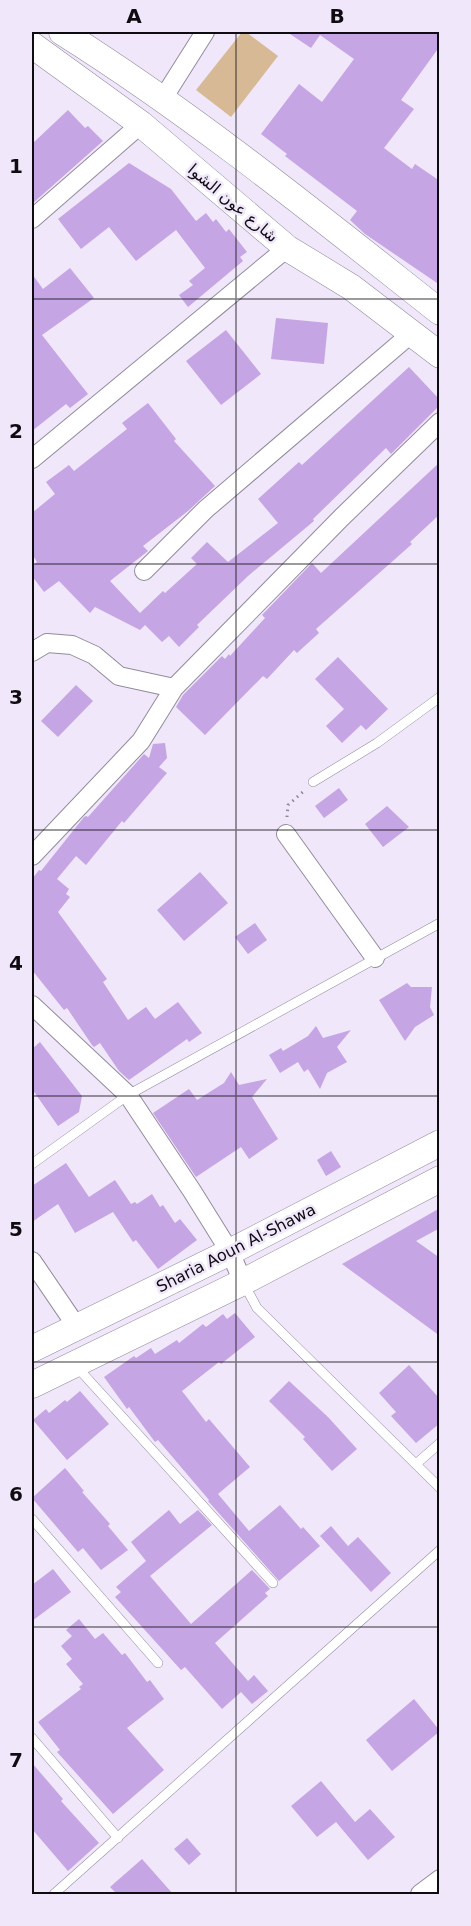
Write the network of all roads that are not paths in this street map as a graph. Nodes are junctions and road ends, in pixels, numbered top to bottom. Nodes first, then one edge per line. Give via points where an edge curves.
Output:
1 (62, 32) edge
2 (205, 32) edge
3 (32, 45) edge
4 (162, 100) junction
5 (141, 124) junction
6 (32, 219) edge
7 (287, 248) junction
8 (440, 312) edge
9 (412, 333) junction
10 (440, 355) edge
11 (440, 422) edge
12 (32, 459) edge
13 (144, 571) dead end
14 (32, 652) edge
15 (174, 688) junction
16 (440, 697) edge
17 (313, 782) road end
18 (286, 834) road end
19 (32, 856) edge
20 (440, 923) edge
21 (375, 958) junction
22 (32, 1005) edge
23 (128, 1095) junction
24 (440, 1143) edge
25 (32, 1164) edge
26 (440, 1179) edge
27 (230, 1252) junction
28 (32, 1261) edge
29 (243, 1282) junction
30 (77, 1328) junction
31 (32, 1349) edge
32 (74, 1364) junction
33 (32, 1385) edge
34 (440, 1443) edge
35 (416, 1464) junction
36 (440, 1488) edge
37 (32, 1519) edge
38 (440, 1550) edge
39 (273, 1583) dead end
40 (158, 1663) dead end
41 (32, 1738) edge
42 (118, 1838) junction
43 (440, 1879) edge
44 (54, 1894) edge
45 (420, 1894) edge

1 - 4 main road
2 - 4 street
3 - 5 main road, شارع عون الشوا
4 - 8 main road
5 - 6 street
5 - 7 main road, شارع عون الشوا
7 - 9 main road, شارع عون الشوا via 351,287
7 - 12 street
9 - 10 main road, شارع عون الشوا
9 - 13 street via 206,509
11 - 15 street
14 - 15 street via 47,643 72,645 94,655 119,676
15 - 19 street via 141,741
16 - 17 lane via 377,743
18 - 21 street
20 - 21 lane
21 - 23 lane
22 - 23 street
23 - 25 lane
23 - 27 street
24 - 27 main road, Sharia Aoun Al-Shawa
26 - 29 main road, Sharia Aoun Al-Shawa
27 - 29 street
27 - 30 main road, Sharia Aoun Al-Shawa
28 - 30 street
29 - 32 main road, Sharia Aoun Al-Shawa
29 - 35 lane via 257,1308
30 - 31 main road, Sharia Aoun Al-Shawa
32 - 33 main road, Sharia Aoun Al-Shawa
32 - 39 lane
34 - 35 lane
35 - 36 lane
37 - 40 lane
38 - 42 lane
41 - 42 lane
42 - 44 lane
43 - 45 street

